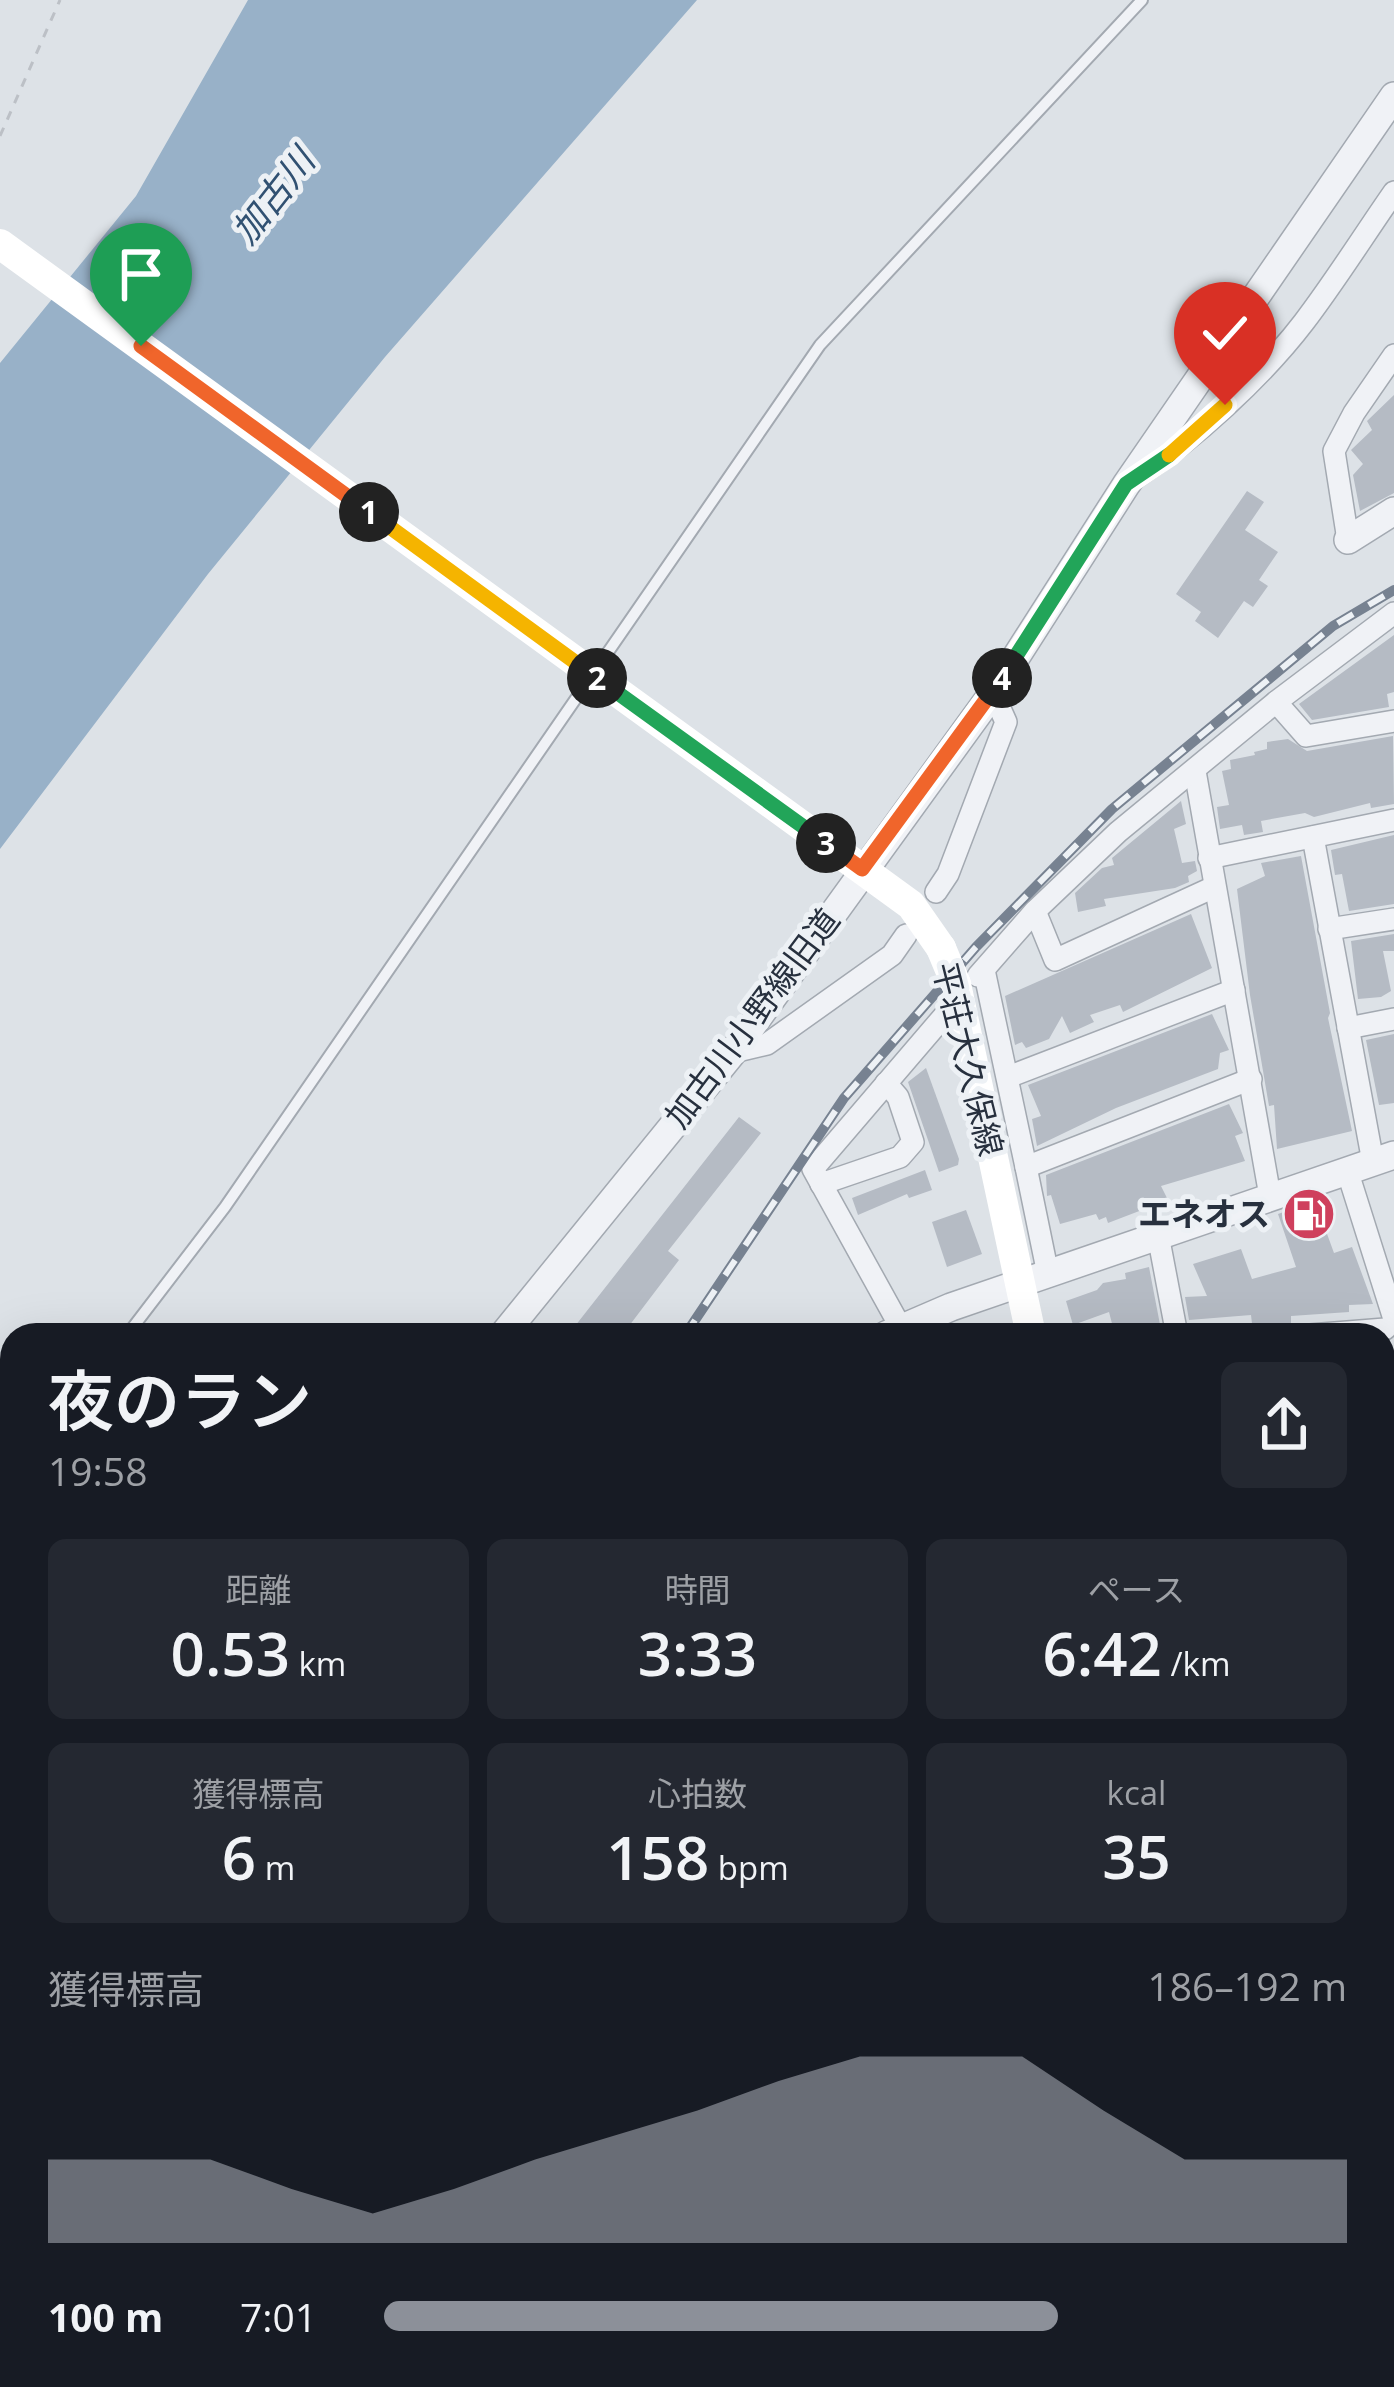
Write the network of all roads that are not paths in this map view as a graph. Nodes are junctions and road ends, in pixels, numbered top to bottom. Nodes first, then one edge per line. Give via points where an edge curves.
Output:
1 (1142, 0) edge
2 (1394, 96) edge
3 (1394, 192) edge
4 (0, 244) edge
5 (1394, 355) edge
6 (1126, 484) junction
7 (1394, 511) edge
8 (1348, 540) joint
9 (1394, 614) edge
10 (993, 693) junction
11 (1276, 702) junction
12 (1394, 721) edge
13 (1195, 772) junction
14 (1394, 820) edge
15 (1313, 837) junction
16 (1209, 858) junction
17 (854, 863) junction
18 (1214, 887) junction
19 (936, 892) dead end
20 (1035, 911) junction
21 (1394, 919) edge
22 (1329, 929) junction
23 (906, 935) dead end
24 (973, 977) junction
25 (1234, 990) junction
26 (944, 1016) dead end
27 (1394, 1019) edge
28 (1348, 1028) junction
29 (733, 1052) junction
30 (1008, 1077) junction
31 (1251, 1079) junction
32 (886, 1083) junction
33 (1371, 1163) edge
34 (1026, 1167) junction
35 (817, 1177) junction
36 (1270, 1196) junction
37 (1158, 1235) junction
38 (1034, 1279) junction
39 (136, 1323) edge
40 (513, 1323) edge
41 (890, 1323) edge
42 (918, 1323) edge
43 (1032, 1323) edge
44 (1175, 1323) edge
45 (1389, 1323) edge

1 - 39 lane via 820,345 225,1207
2 - 6 street, 加古川小野線旧道
3 - 6 street via 1302,325 1171,454
4 - 17 main road, 平荘大久保線, bridge
5 - 8 street via 1334,451
6 - 10 street, 加古川小野線旧道
7 - 8 street
9 - 11 street
10 - 17 street, 加古川小野線旧道
10 - 19 street via 1006,722
11 - 12 street via 1306,736
11 - 13 street
13 - 16 street
13 - 20 street
14 - 15 street
15 - 16 street
15 - 22 street
16 - 18 street
17 - 24 main road, 平荘大久保線, bridge via 911,905
17 - 29 street, 加古川小野線旧道
18 - 20 street via 1055,960
18 - 25 street
20 - 24 street
21 - 22 street
22 - 28 street
23 - 29 street via 892,956 767,1044
24 - 30 street
24 - 38 main road, 平荘大久保線
25 - 30 street
25 - 31 street
26 - 32 street
27 - 28 street
28 - 33 street
29 - 40 street, 加古川小野線旧道
30 - 34 street
31 - 34 street
31 - 36 street
32 - 35 street
32 - 35 street via 913,1142 900,1157
33 - 36 street
33 - 45 street
34 - 38 street
35 - 41 street
36 - 37 street
37 - 38 street
37 - 44 street
38 - 42 street
38 - 43 main road, 平荘大久保線

